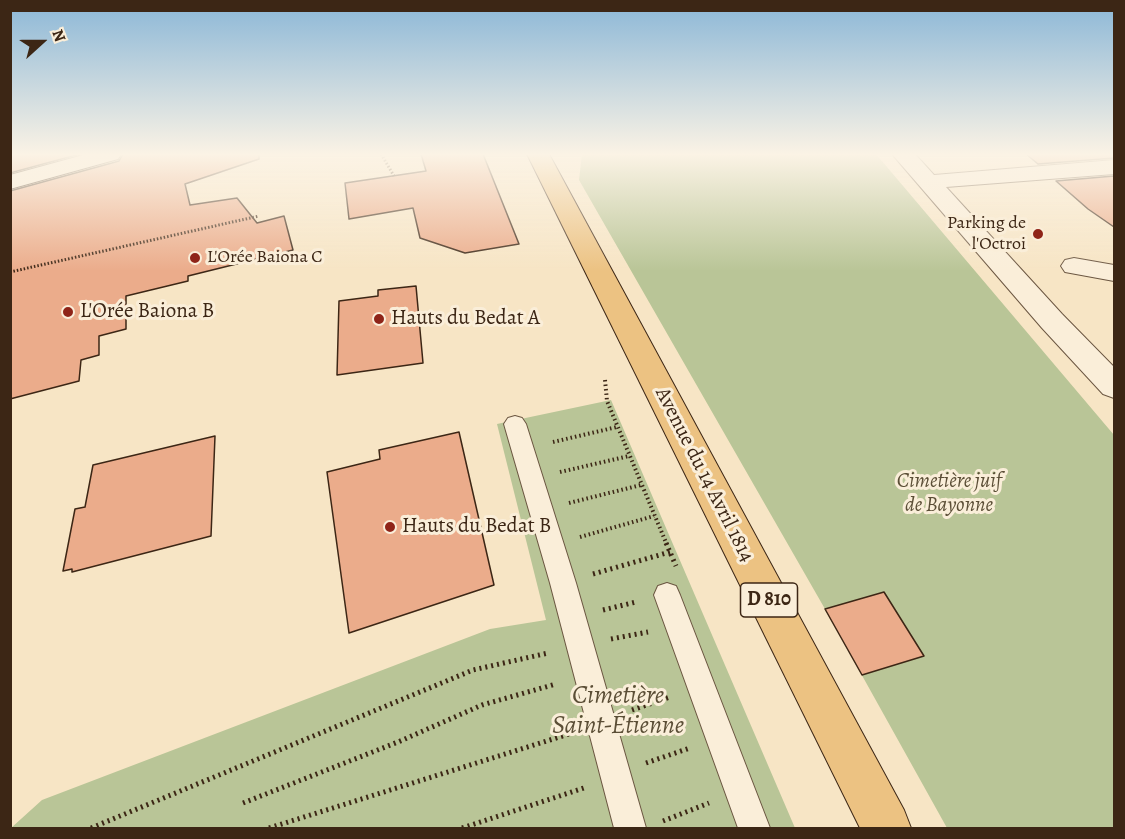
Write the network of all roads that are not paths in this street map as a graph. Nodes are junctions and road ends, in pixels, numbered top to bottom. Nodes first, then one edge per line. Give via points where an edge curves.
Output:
1 (558, 193) edge
2 (937, 193) edge
3 (1074, 266) dead end
4 (1114, 273) edge
5 (1114, 386) edge
6 (515, 424) dead end
7 (667, 595) road end
8 (642, 826) edge
9 (754, 828) edge
10 (886, 828) edge

1 - 10 main road, Avenue du 14 Avril 1814 / D 810
2 - 5 street
3 - 4 street
6 - 8 lane via 616,773
7 - 9 lane

